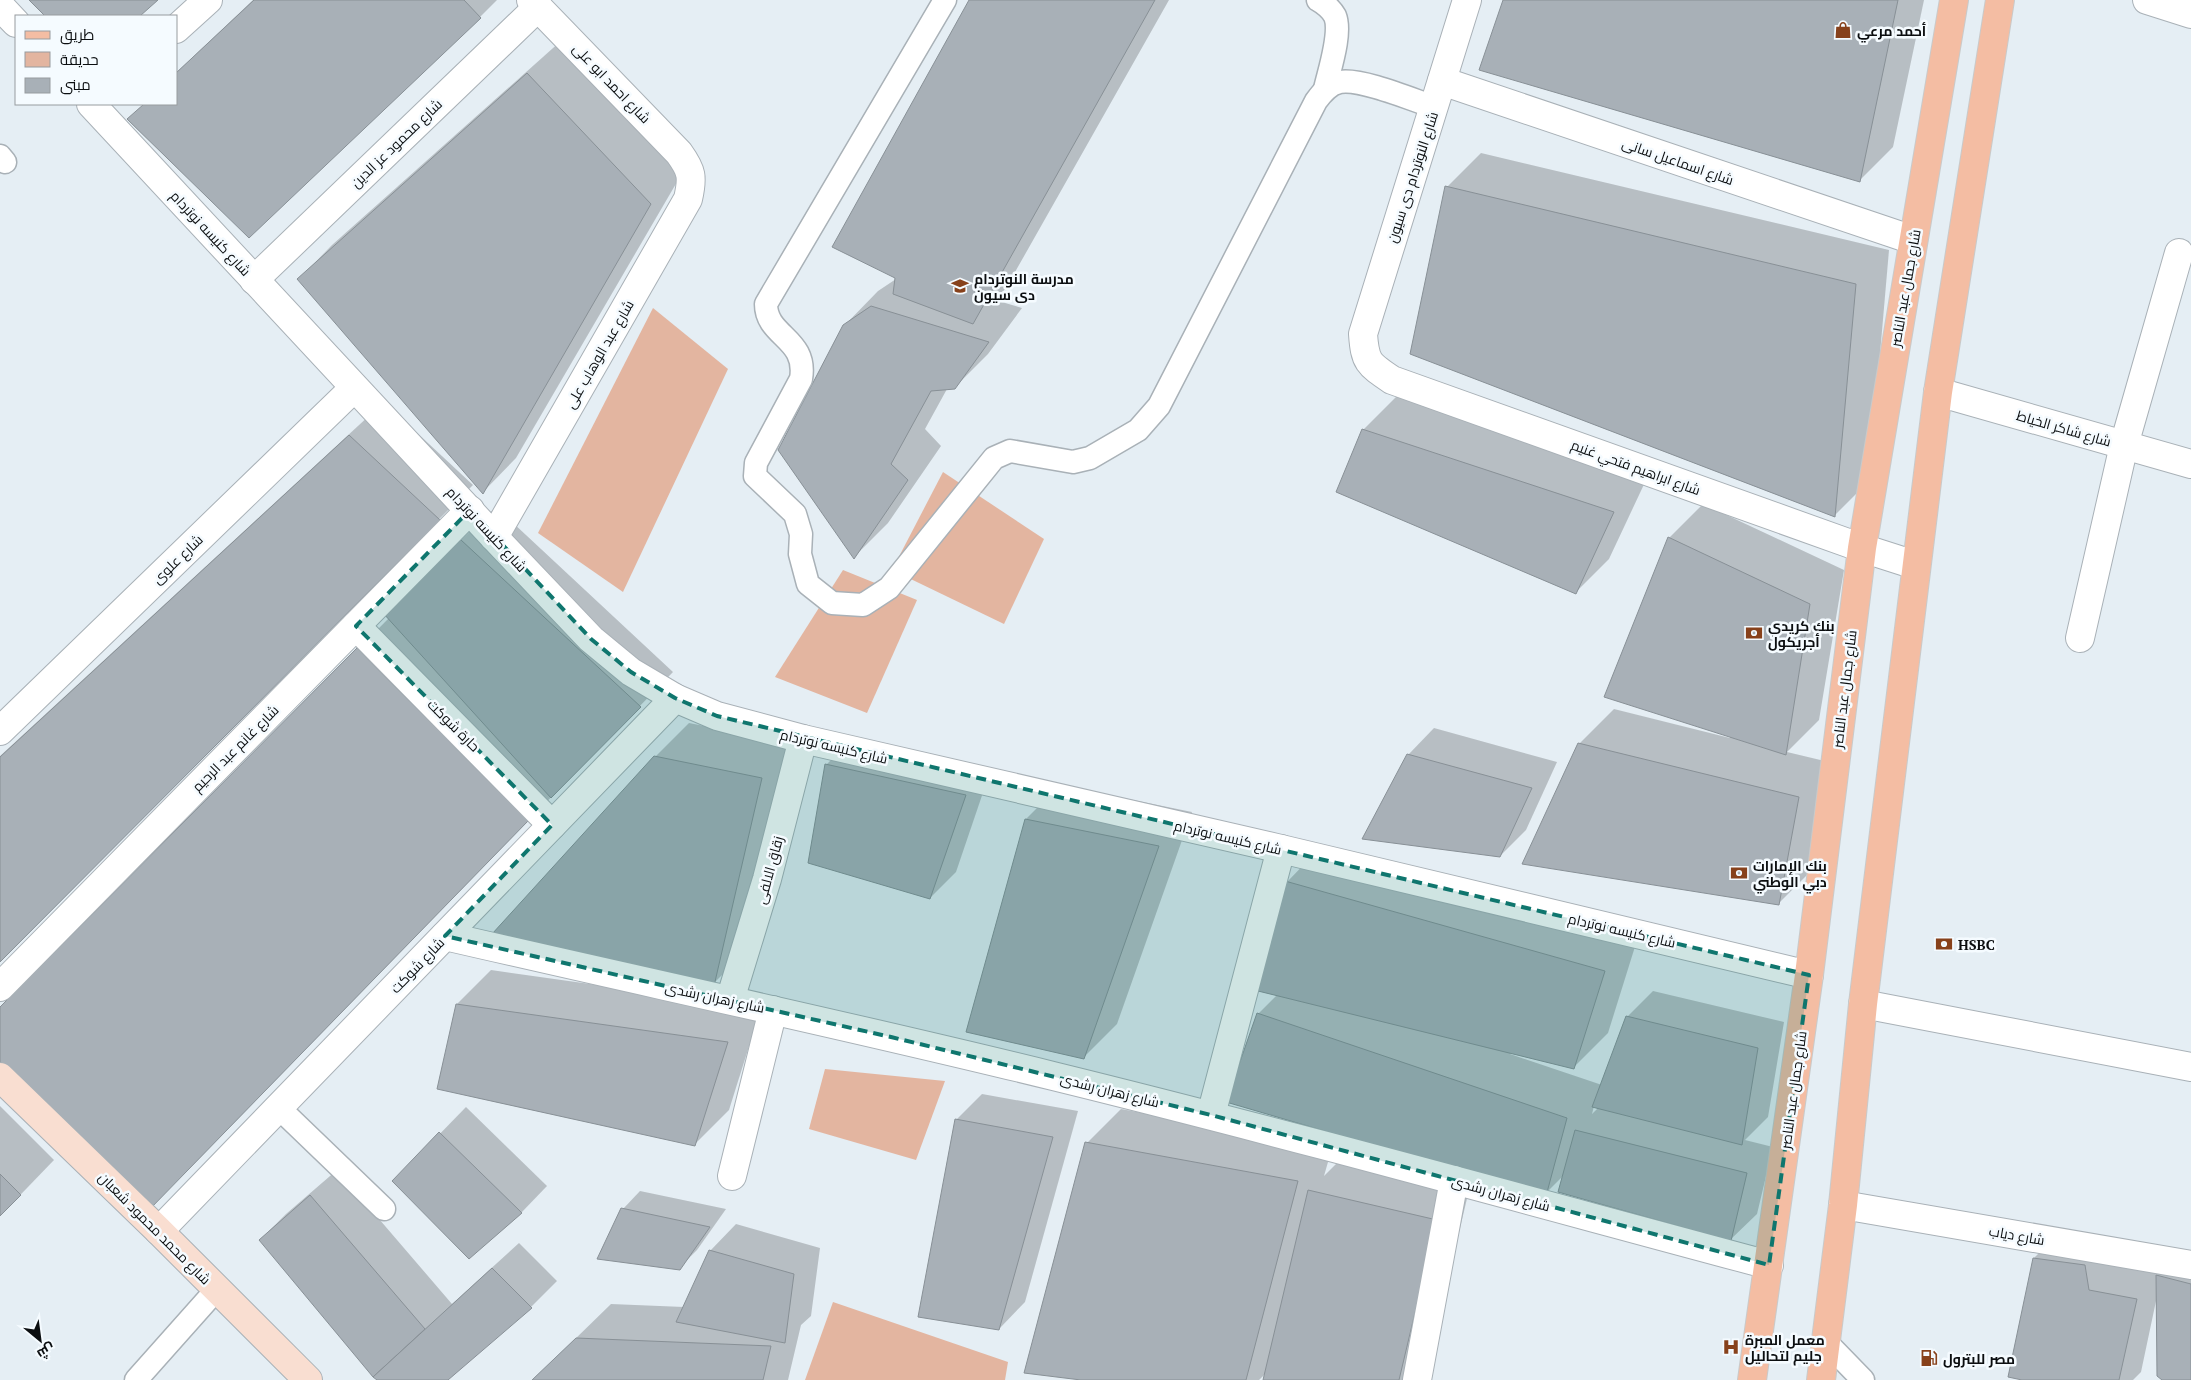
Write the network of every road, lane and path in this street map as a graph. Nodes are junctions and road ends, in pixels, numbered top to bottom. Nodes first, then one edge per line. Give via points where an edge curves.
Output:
1 (208, 0) edge
2 (945, 0) edge
3 (1318, 0) edge
4 (1467, 0) edge
5 (1954, 0) edge
6 (2000, 0) edge
7 (2147, 0) edge
8 (534, 3) edge
9 (0, 6) edge
10 (2191, 14) edge
11 (15, 22) edge
12 (178, 27) edge
13 (1442, 82) junction
14 (1325, 89) junction
15 (94, 105) edge
16 (1434, 108) junction
17 (690, 168) joint
18 (1913, 240) junction
19 (2179, 253) dead end
20 (254, 280) junction
21 (1364, 356) joint
22 (354, 388) junction
23 (1938, 392) junction
24 (2124, 445) junction
25 (2191, 464) edge
26 (470, 510) junction
27 (494, 537) junction
28 (1862, 548) junction
29 (1915, 565) junction
30 (356, 626) junction
31 (2080, 638) dead end
32 (675, 698) junction
33 (0, 731) edge
34 (803, 739) junction
35 (552, 825) junction
36 (1281, 849) junction
37 (446, 936) junction
38 (1809, 974) junction
39 (0, 986) edge
40 (730, 1000) junction
41 (1864, 1004) junction
42 (773, 1010) junction
43 (2191, 1067) edge
44 (0, 1077) edge
45 (279, 1108) junction
46 (1211, 1115) junction
47 (732, 1176) dead end
48 (1454, 1180) junction
49 (1843, 1205) junction
50 (384, 1209) dead end
51 (160, 1231) junction
52 (1769, 1265) junction
53 (2191, 1265) edge
54 (217, 1289) junction
55 (1826, 1342) junction
56 (136, 1380) edge
57 (308, 1380) edge
58 (1417, 1380) edge
59 (1752, 1380) edge
60 (1821, 1380) edge
61 (1863, 1380) edge

1 - 12 street
2 - 14 lane via 766,304 769,320 794,346 802,368 800,379 756,463 756,476 795,514 808,584 832,603 863,605 889,588 994,458 1010,451 1074,462 1090,458 1138,430 1159,406
3 - 14 lane via 1328,6 1337,28
4 - 13 street, شارع النوتردام دى سيون
5 - 18 main road, شارع جمال عبد الناصر
6 - 23 main road
7 - 10 street
8 - 17 street, شارع احمد ابو على
8 - 20 street, شارع محمود عز الدين
9 - 11 street
13 - 16 street, شارع النوتردام دى سيون
13 - 18 street, شارع اسماعيل سانى
14 - 16 lane via 1338,82 1354,82
15 - 20 street, شارع كنيسه نوتردام
16 - 21 street, شارع النوتردام دى سيون via 1363,334
17 - 27 street, شارع عبد الوهاب على via 688,199
18 - 28 main road, شارع جمال عبد الناصر
19 - 24 street
20 - 22 street, شارع كنيسه نوتردام
21 - 28 street, شارع ابراهيم فتحي غنيم via 1376,370 1392,380
22 - 26 street, شارع كنيسه نوتردام
22 - 33 street, شارع علوى
23 - 24 street, شارع شاكر الخياط
23 - 29 main road
24 - 25 street, شارع شاكر الخياط
24 - 31 street
26 - 27 street, شارع كنيسه نوتردام
26 - 30 street, شارع غانم عبد الرحيم
27 - 32 street, شارع كنيسه نوتردام via 591,639 631,672
28 - 29 street, شارع ابراهيم فتحي غنيم
28 - 38 main road, شارع جمال عبد الناصر
29 - 41 main road
30 - 35 street, حارة شوكت
30 - 39 street, شارع غانم عبد الرحيم
32 - 34 street, شارع كنيسه نوتردام via 717,716
32 - 35 street, شارع شوكت
34 - 36 street, شارع كنيسه نوتردام
34 - 40 street, زقاق الالفى via 767,879
35 - 37 street, شارع شوكت
36 - 38 street, شارع كنيسه نوتردام
36 - 46 street
37 - 40 street, شارع زهران رشدى
37 - 45 street, شارع شوكت
38 - 52 main road, شارع جمال عبد الناصر
40 - 42 street, شارع زهران رشدى
41 - 43 street
41 - 49 main road
42 - 46 street, شارع زهران رشدى
42 - 47 street
44 - 51 street, شارع محمد محمود شعبان
45 - 50 lane
45 - 51 street, شارع شوكت
46 - 48 street, شارع زهران رشدى
48 - 52 street, شارع زهران رشدى
48 - 58 street
49 - 53 street, شارع دياب
49 - 55 main road
51 - 54 street, شارع محمد محمود شعبان
52 - 59 main road, شارع جمال عبد الناصر
54 - 56 lane
54 - 57 street, شارع محمد محمود شعبان
55 - 60 main road
55 - 61 lane

